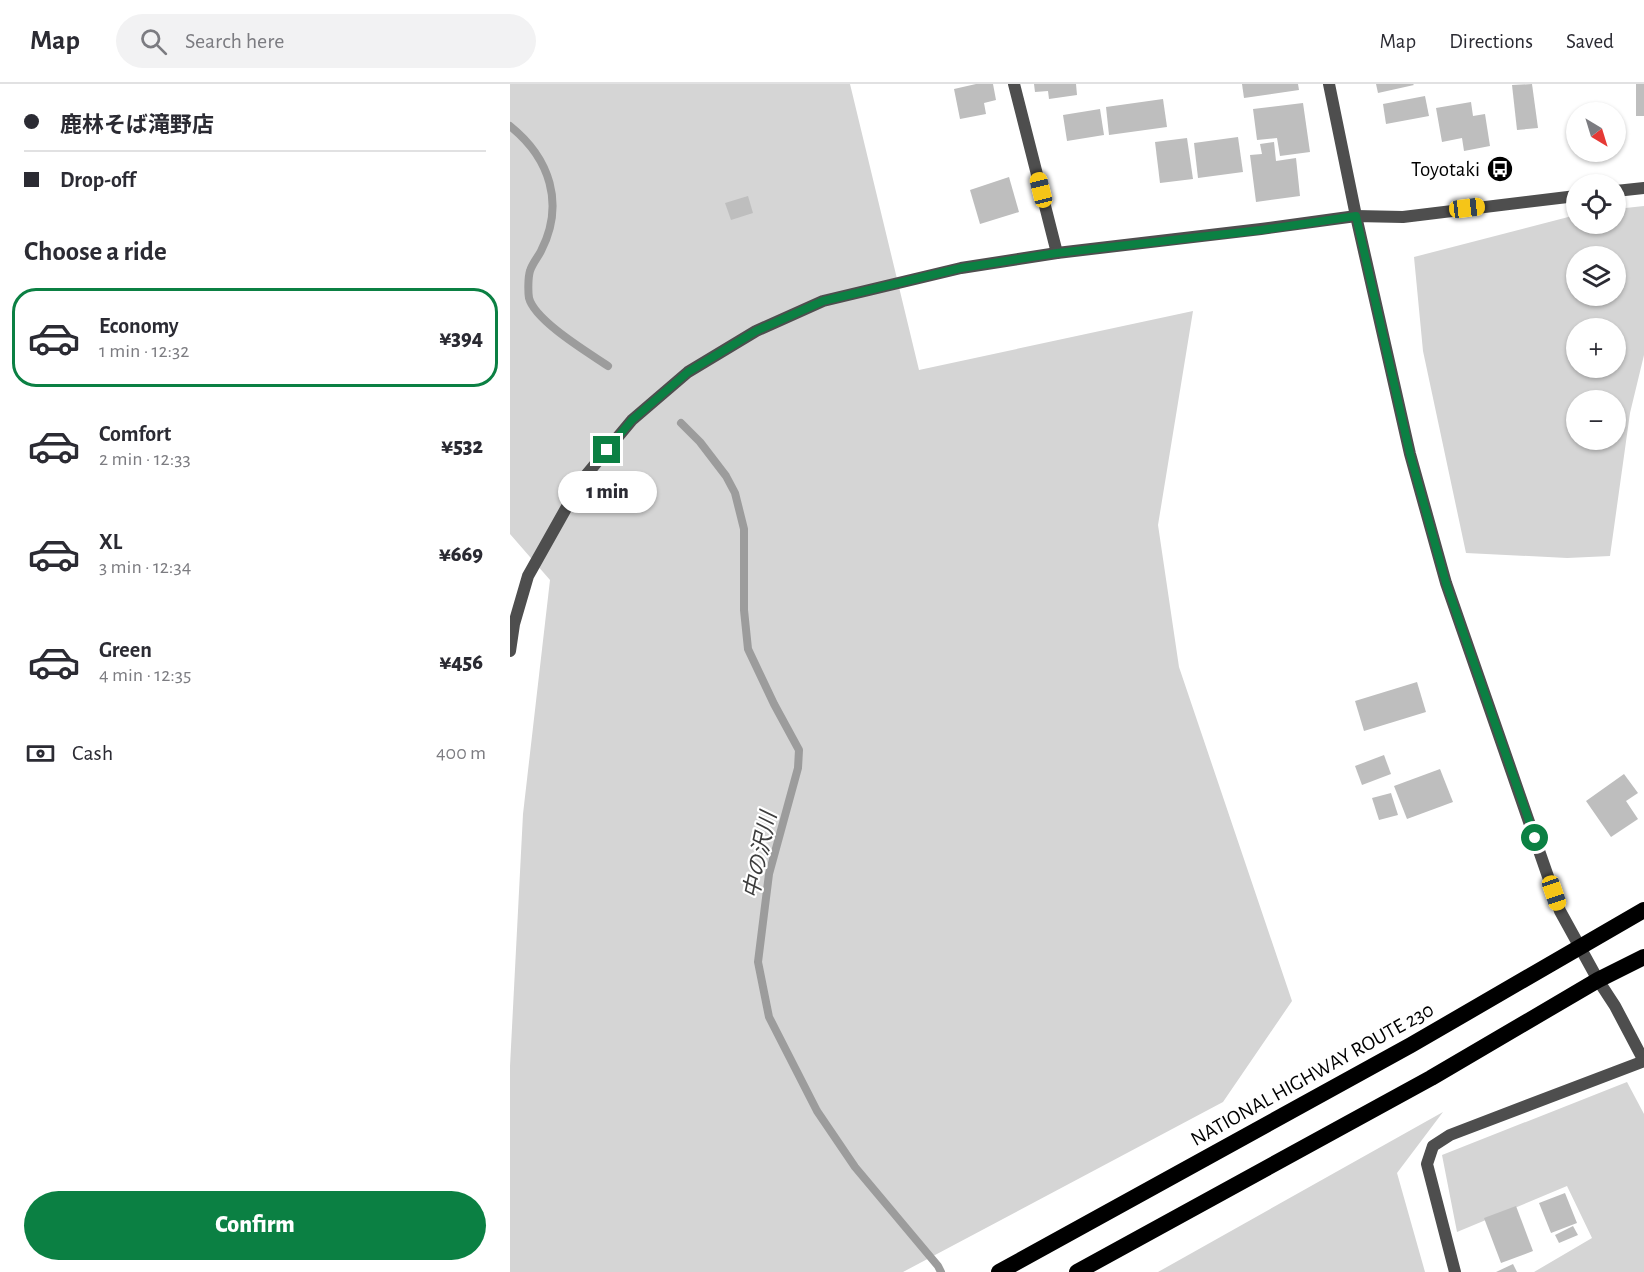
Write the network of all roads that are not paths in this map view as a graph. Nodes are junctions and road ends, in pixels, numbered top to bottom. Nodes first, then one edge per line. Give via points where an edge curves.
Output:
1 (1014, 84) edge
2 (1329, 84) edge
3 (1644, 188) edge
4 (1626, 190) edge
5 (1566, 197) edge
6 (1356, 216) junction
7 (1057, 253) junction
8 (512, 622) edge
9 (510, 651) edge
10 (1644, 910) edge
11 (1580, 948) junction
12 (1644, 957) edge
13 (1598, 980) junction
14 (1644, 1061) edge
15 (999, 1272) edge
16 (1077, 1272) edge
17 (1455, 1272) edge

1 - 7 street
2 - 6 street
3 - 4 street
5 - 6 street via 1403,217
6 - 7 street
6 - 11 street via 1410,454 1446,583 1560,911
7 - 8 street via 961,268 823,301 756,331 688,372 632,420 582,480 528,576
8 - 9 street
10 - 11 highway, NATIONAL HIGHWAY ROUTE 230
11 - 13 street
11 - 15 highway, NATIONAL HIGHWAY ROUTE 230
12 - 13 highway
13 - 14 street
13 - 16 highway via 1431,1078
14 - 17 street via 1450,1135 1433,1146 1427,1164

